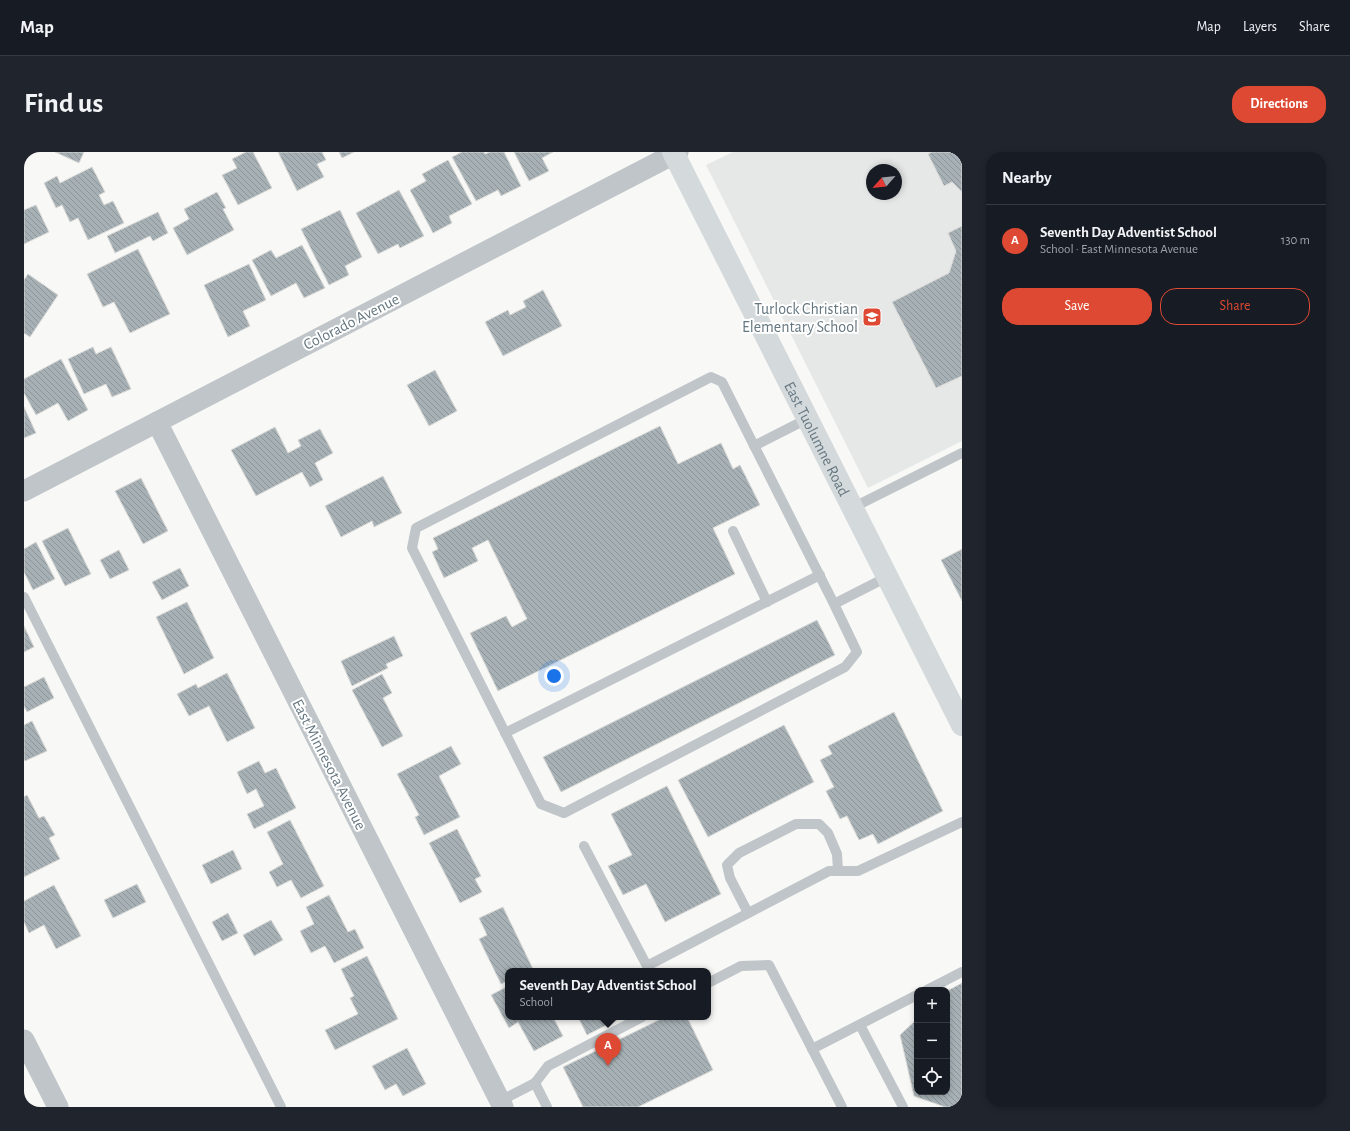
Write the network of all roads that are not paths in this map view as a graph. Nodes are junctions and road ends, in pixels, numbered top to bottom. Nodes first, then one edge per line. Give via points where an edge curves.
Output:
1 (675, 153) edge
2 (807, 419) junction
3 (157, 422) junction
4 (754, 446) junction
5 (962, 453) edge
6 (24, 491) edge
7 (852, 508) junction
8 (733, 531) dead end
9 (820, 575) junction
10 (887, 577) junction
11 (24, 597) edge
12 (767, 602) junction
13 (834, 604) junction
14 (962, 725) edge
15 (505, 733) junction
16 (962, 822) edge
17 (584, 846) dead end
18 (838, 871) junction
19 (748, 913) junction
20 (962, 972) edge
21 (711, 981) edge
22 (933, 987) edge
23 (914, 997) edge
24 (636, 1020) edge
25 (860, 1025) junction
26 (24, 1040) edge
27 (812, 1049) junction
28 (535, 1083) junction
29 (502, 1104) edge
30 (58, 1107) edge
31 (281, 1107) edge
32 (547, 1107) edge
33 (842, 1107) edge
34 (903, 1107) edge

1 - 2 street, East Tuolumne Road
1 - 3 street, Colorado Avenue
2 - 4 lane
2 - 7 street, East Tuolumne Road
3 - 6 street, Colorado Avenue
3 - 29 street, East Minnesota Avenue
4 - 9 lane
4 - 15 lane via 722,382 711,376 416,528 412,548
5 - 7 lane
7 - 10 street, East Tuolumne Road
8 - 12 lane
9 - 12 lane
9 - 13 lane
10 - 13 lane
10 - 14 street, East Tuolumne Road
11 - 31 lane
12 - 15 lane
13 - 15 lane via 857,652 845,667 564,813 541,804
16 - 18 lane via 858,871
17 - 19 lane via 646,966
18 - 19 lane via 830,871
18 - 19 lane via 837,854 828,833 819,824 796,824 739,853 727,865 730,878
20 - 22 lane
21 - 27 lane via 741,966 769,964
23 - 25 lane
24 - 28 lane via 548,1066
25 - 27 lane
25 - 34 lane
26 - 30 street
27 - 33 lane
28 - 29 lane
28 - 32 lane

